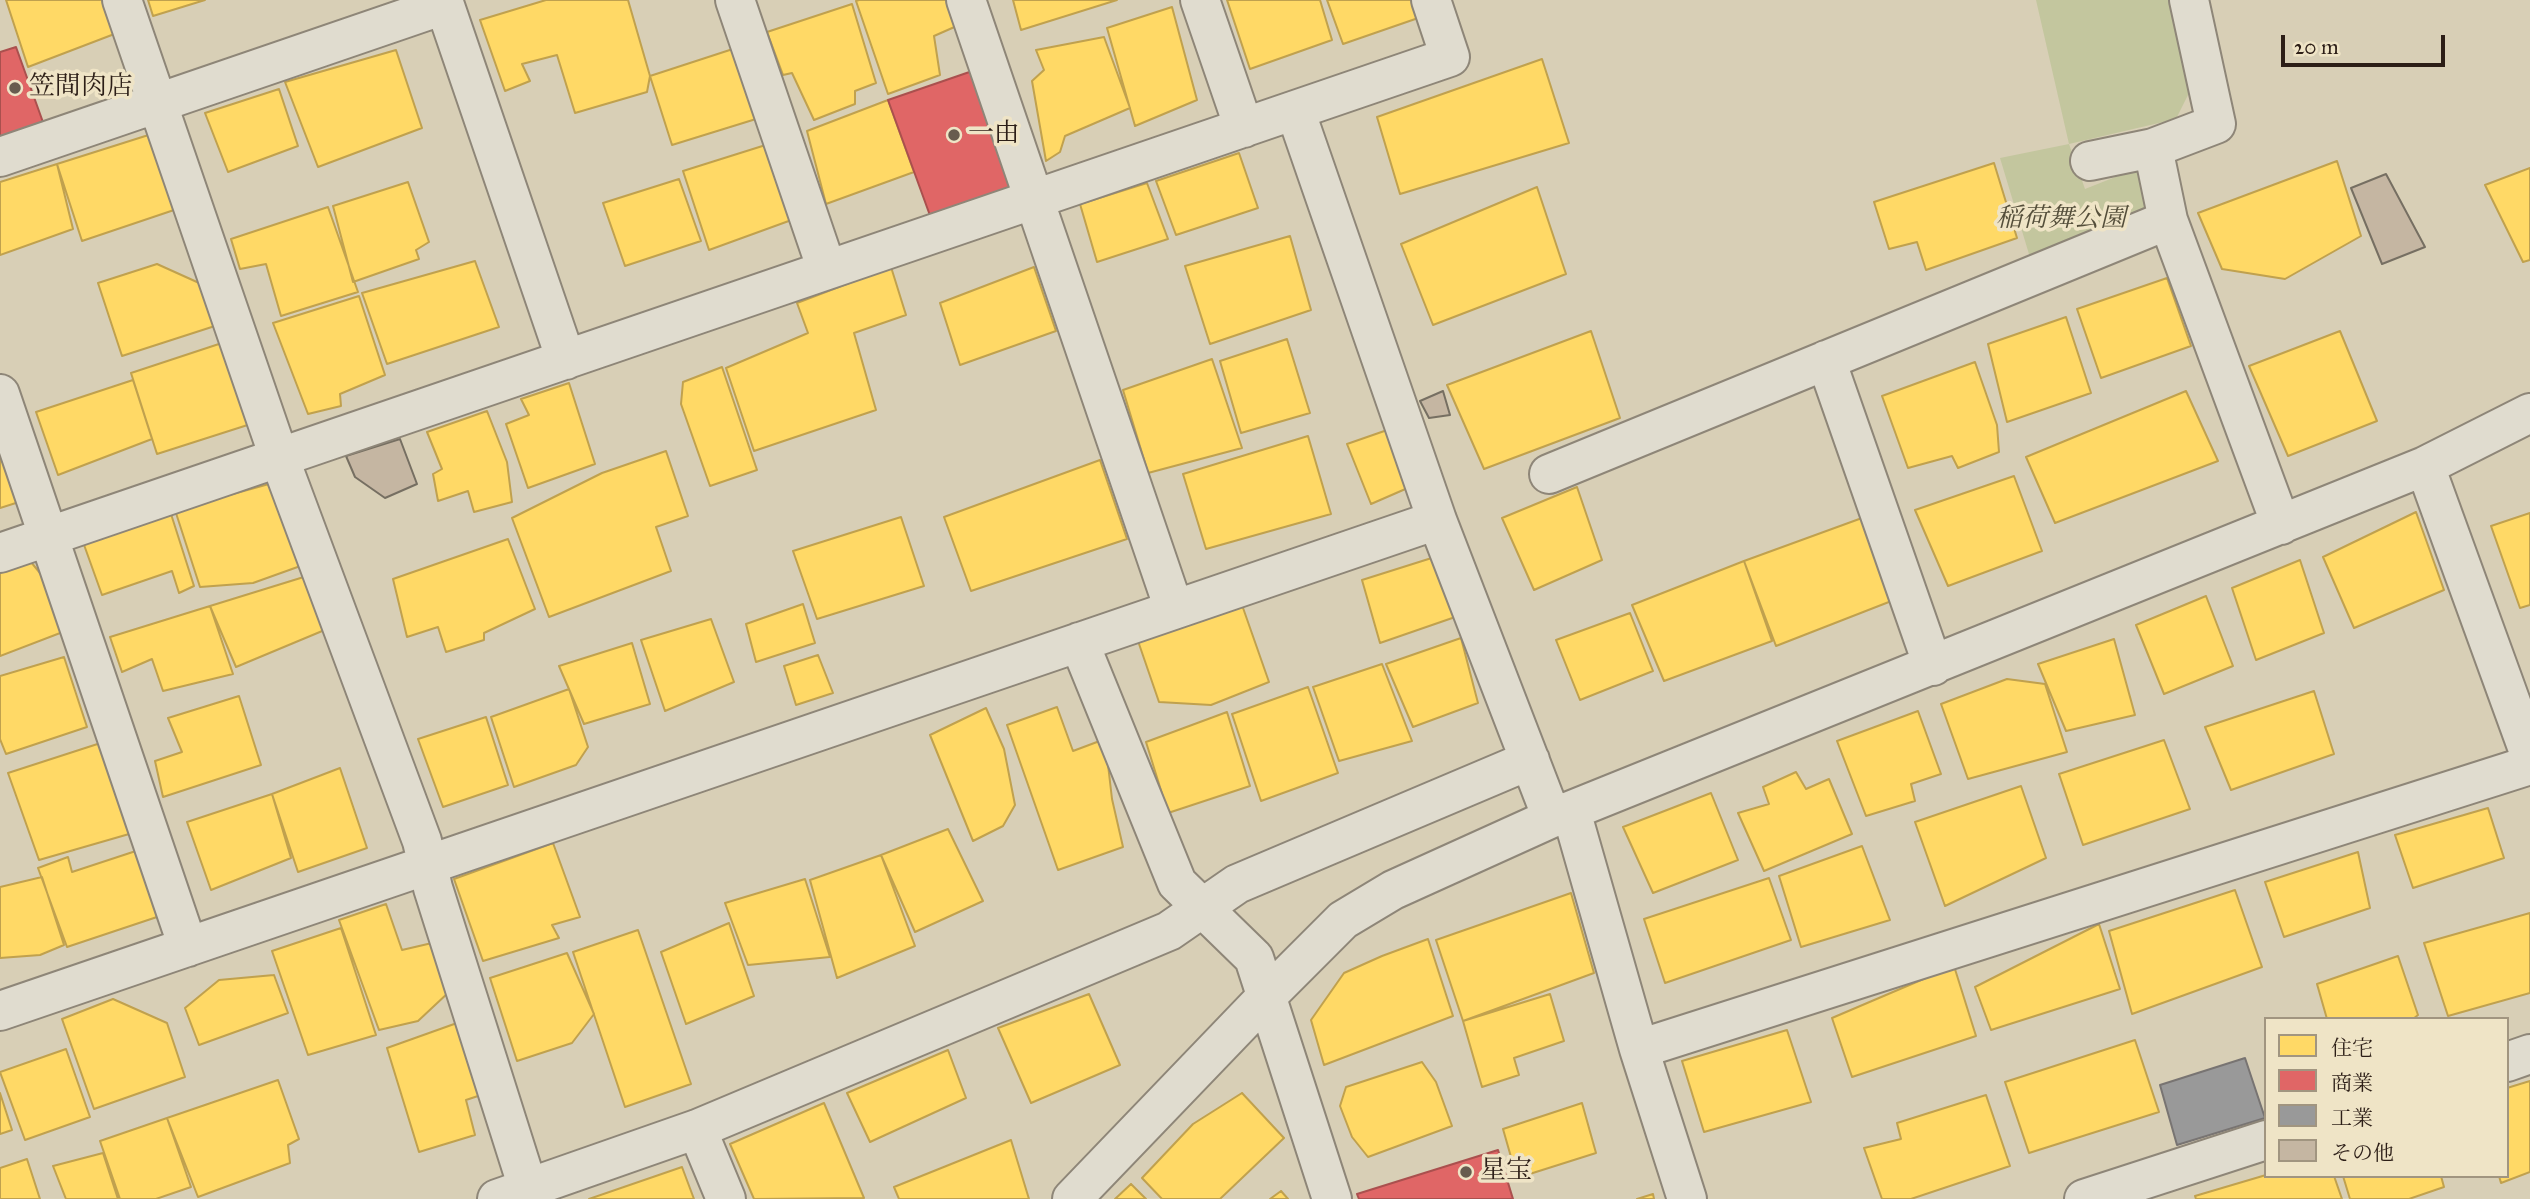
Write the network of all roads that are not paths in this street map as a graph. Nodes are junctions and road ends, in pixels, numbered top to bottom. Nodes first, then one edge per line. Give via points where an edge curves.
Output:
1 (122, 0) edge
2 (735, 0) edge
3 (966, 0) edge
4 (1200, 0) edge
5 (1431, 0) edge
6 (2189, 0) edge
7 (443, 2) edge
8 (157, 103) junction
9 (1295, 110) junction
10 (1244, 128) junction
11 (2153, 148) junction
12 (0, 158) edge
13 (2090, 161) dead end
14 (1034, 199) junction
15 (2168, 220) junction
16 (827, 270) junction
17 (566, 360) junction
18 (1826, 360) junction
19 (0, 394) edge
20 (2530, 413) edge
21 (279, 457) junction
22 (2425, 466) junction
23 (1549, 474) dead end
24 (1437, 520) junction
25 (2281, 525) junction
26 (48, 536) junction
27 (0, 553) edge
28 (1174, 609) junction
29 (1080, 642) junction
30 (1933, 666) junction
31 (2530, 755) edge
32 (1530, 760) junction
33 (2530, 765) edge
34 (1562, 815) junction
35 (427, 867) junction
36 (1202, 907) junction
37 (188, 947) junction
38 (1267, 996) junction
39 (0, 1011) edge
40 (1639, 1049) junction
41 (2530, 1054) edge
42 (2509, 1061) edge
43 (697, 1129) junction
44 (2264, 1141) edge
45 (512, 1194) edge
46 (726, 1199) edge
47 (1072, 1199) edge
48 (1332, 1199) edge
49 (1686, 1199) edge
50 (2084, 1199) edge

1 - 8 street
2 - 16 street
3 - 14 street
4 - 10 street
5 - 9 street via 1450,57
6 - 11 street via 2216,124
7 - 8 street
7 - 17 street
8 - 12 street
8 - 21 street
9 - 10 street
9 - 24 street
10 - 14 street
11 - 13 street
11 - 15 street
14 - 16 street
14 - 28 street
15 - 18 street
15 - 25 street
16 - 17 street
17 - 21 street
18 - 23 street
18 - 30 street
19 - 26 street
20 - 22 street
21 - 26 street
21 - 35 street via 422,841
22 - 25 street
22 - 31 street
24 - 28 street
24 - 32 street
25 - 30 street
26 - 27 street
26 - 37 street
28 - 29 street
29 - 35 street
29 - 36 street via 1177,883
30 - 34 street
32 - 34 street
32 - 36 street via 1237,884
33 - 40 street
34 - 38 street via 1393,890 1343,920
34 - 40 street
35 - 37 street
35 - 45 street
36 - 38 street via 1254,958
36 - 43 street via 1169,931
37 - 39 street
38 - 47 street
38 - 48 street
40 - 49 street
41 - 42 street
43 - 45 street
43 - 46 street
44 - 50 street

